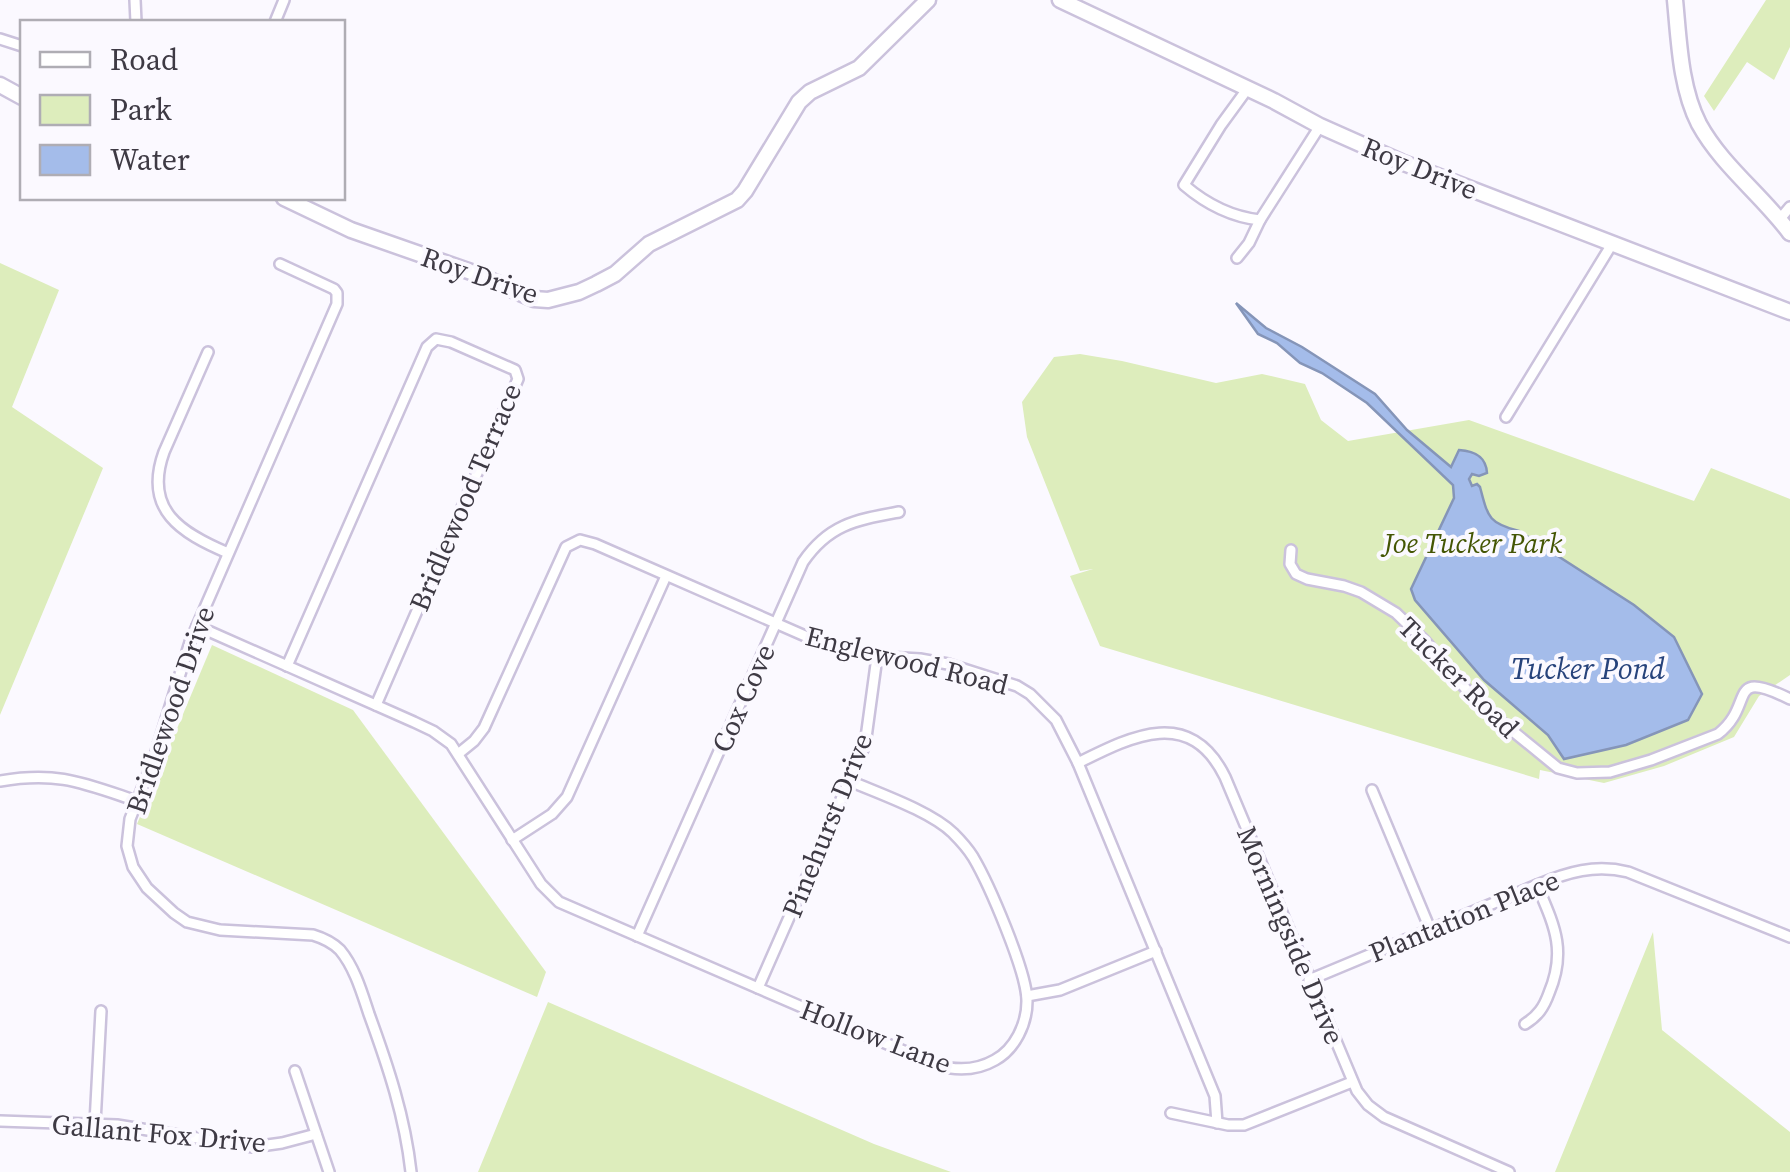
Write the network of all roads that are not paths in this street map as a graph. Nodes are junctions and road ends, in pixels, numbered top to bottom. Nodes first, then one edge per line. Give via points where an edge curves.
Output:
1 (928, 0) edge
2 (1060, 0) edge
3 (1675, 0) edge
4 (1248, 88) junction
5 (1320, 126) junction
6 (288, 200) edge
7 (1785, 213) edge
8 (1260, 220) junction
9 (1790, 233) edge
10 (1612, 244) junction
11 (1237, 258) dead end
12 (280, 264) dead end
13 (1790, 312) edge
14 (208, 352) dead end
15 (1506, 417) dead end
16 (899, 512) dead end
17 (1291, 550) dead end
18 (228, 553) junction
19 (666, 576) junction
20 (775, 624) junction
21 (197, 626) junction
22 (878, 657) junction
23 (286, 666) junction
24 (1790, 699) edge
25 (376, 705) junction
26 (458, 754) junction
27 (1078, 763) junction
28 (0, 781) edge
29 (850, 781) junction
30 (1372, 790) dead end
31 (136, 801) junction
32 (512, 840) junction
33 (1537, 884) junction
34 (1430, 929) junction
35 (637, 936) junction
36 (1790, 938) edge
37 (1156, 951) junction
38 (1309, 980) junction
39 (758, 988) junction
40 (1027, 996) junction
41 (101, 1012) dead end
42 (1525, 1024) dead end
43 (295, 1071) dead end
44 (1352, 1082) junction
45 (1171, 1113) dead end
46 (0, 1121) edge
47 (95, 1123) junction
48 (1217, 1123) junction
49 (316, 1134) junction
50 (329, 1172) edge
51 (411, 1172) edge
52 (1509, 1172) edge

1 - 6 street, Roy Drive via 859,68 804,97 737,200 670,232 615,274 569,295 534,298
2 - 4 street, Roy Drive
3 - 7 street via 1687,90 1700,124 1728,165
4 - 5 street, Roy Drive
4 - 8 street via 1184,185 1222,209
5 - 8 street
5 - 10 street, Roy Drive
7 - 9 street
8 - 11 street
10 - 13 street, Roy Drive
10 - 15 street
12 - 18 street, Bridlewood Drive via 334,289 337,304
14 - 18 street via 164,452 160,501 180,528
16 - 20 street, Cox Cove via 852,522 820,541
17 - 24 street, Tucker Road via 1296,574 1360,592 1396,613 1478,702 1565,771 1620,770 1718,734 1751,686
18 - 21 street, Bridlewood Drive
19 - 20 street, Englewood Road
19 - 26 street, Englewood Road via 586,541 570,543 488,720
19 - 32 street via 567,796
20 - 22 street, Englewood Road
20 - 35 street, Cox Cove
21 - 23 street
21 - 31 street, Bridlewood Drive
22 - 27 street, Englewood Road via 932,661 1017,686 1056,720
22 - 29 street, Pinehurst Drive via 869,730
23 - 25 street
23 - 25 street, Bridlewood Terrace via 427,347 436,340 451,342 515,370 518,379
25 - 26 street via 446,738
26 - 32 street, Hollow Lane
27 - 37 street, Englewood Road
27 - 38 street, Morningside Drive via 1160,732 1209,750
28 - 31 street via 46,776
29 - 39 street, Pinehurst Drive
29 - 40 street via 931,818 973,856
30 - 34 street
31 - 51 street, Bridlewood Drive via 127,846 133,867 180,918 220,930 313,935 342,953 393,1081
32 - 35 street, Hollow Lane via 554,898
33 - 34 street, Plantation Place
33 - 36 street, Plantation Place via 1568,872 1616,869
33 - 42 street via 1557,934 1558,964 1541,1011
34 - 38 street, Plantation Place
35 - 39 street, Hollow Lane
37 - 40 street via 1060,990
37 - 48 street, Englewood Road via 1215,1096
38 - 44 street, Morningside Drive
39 - 40 street, Hollow Lane via 959,1070 1006,1052 1025,1019
41 - 47 street
43 - 49 street
44 - 48 street via 1251,1123
44 - 52 street, Morningside Drive via 1384,1117
45 - 48 street
46 - 47 street, Gallant Fox Drive
47 - 49 street, Gallant Fox Drive via 253,1147
49 - 50 street

